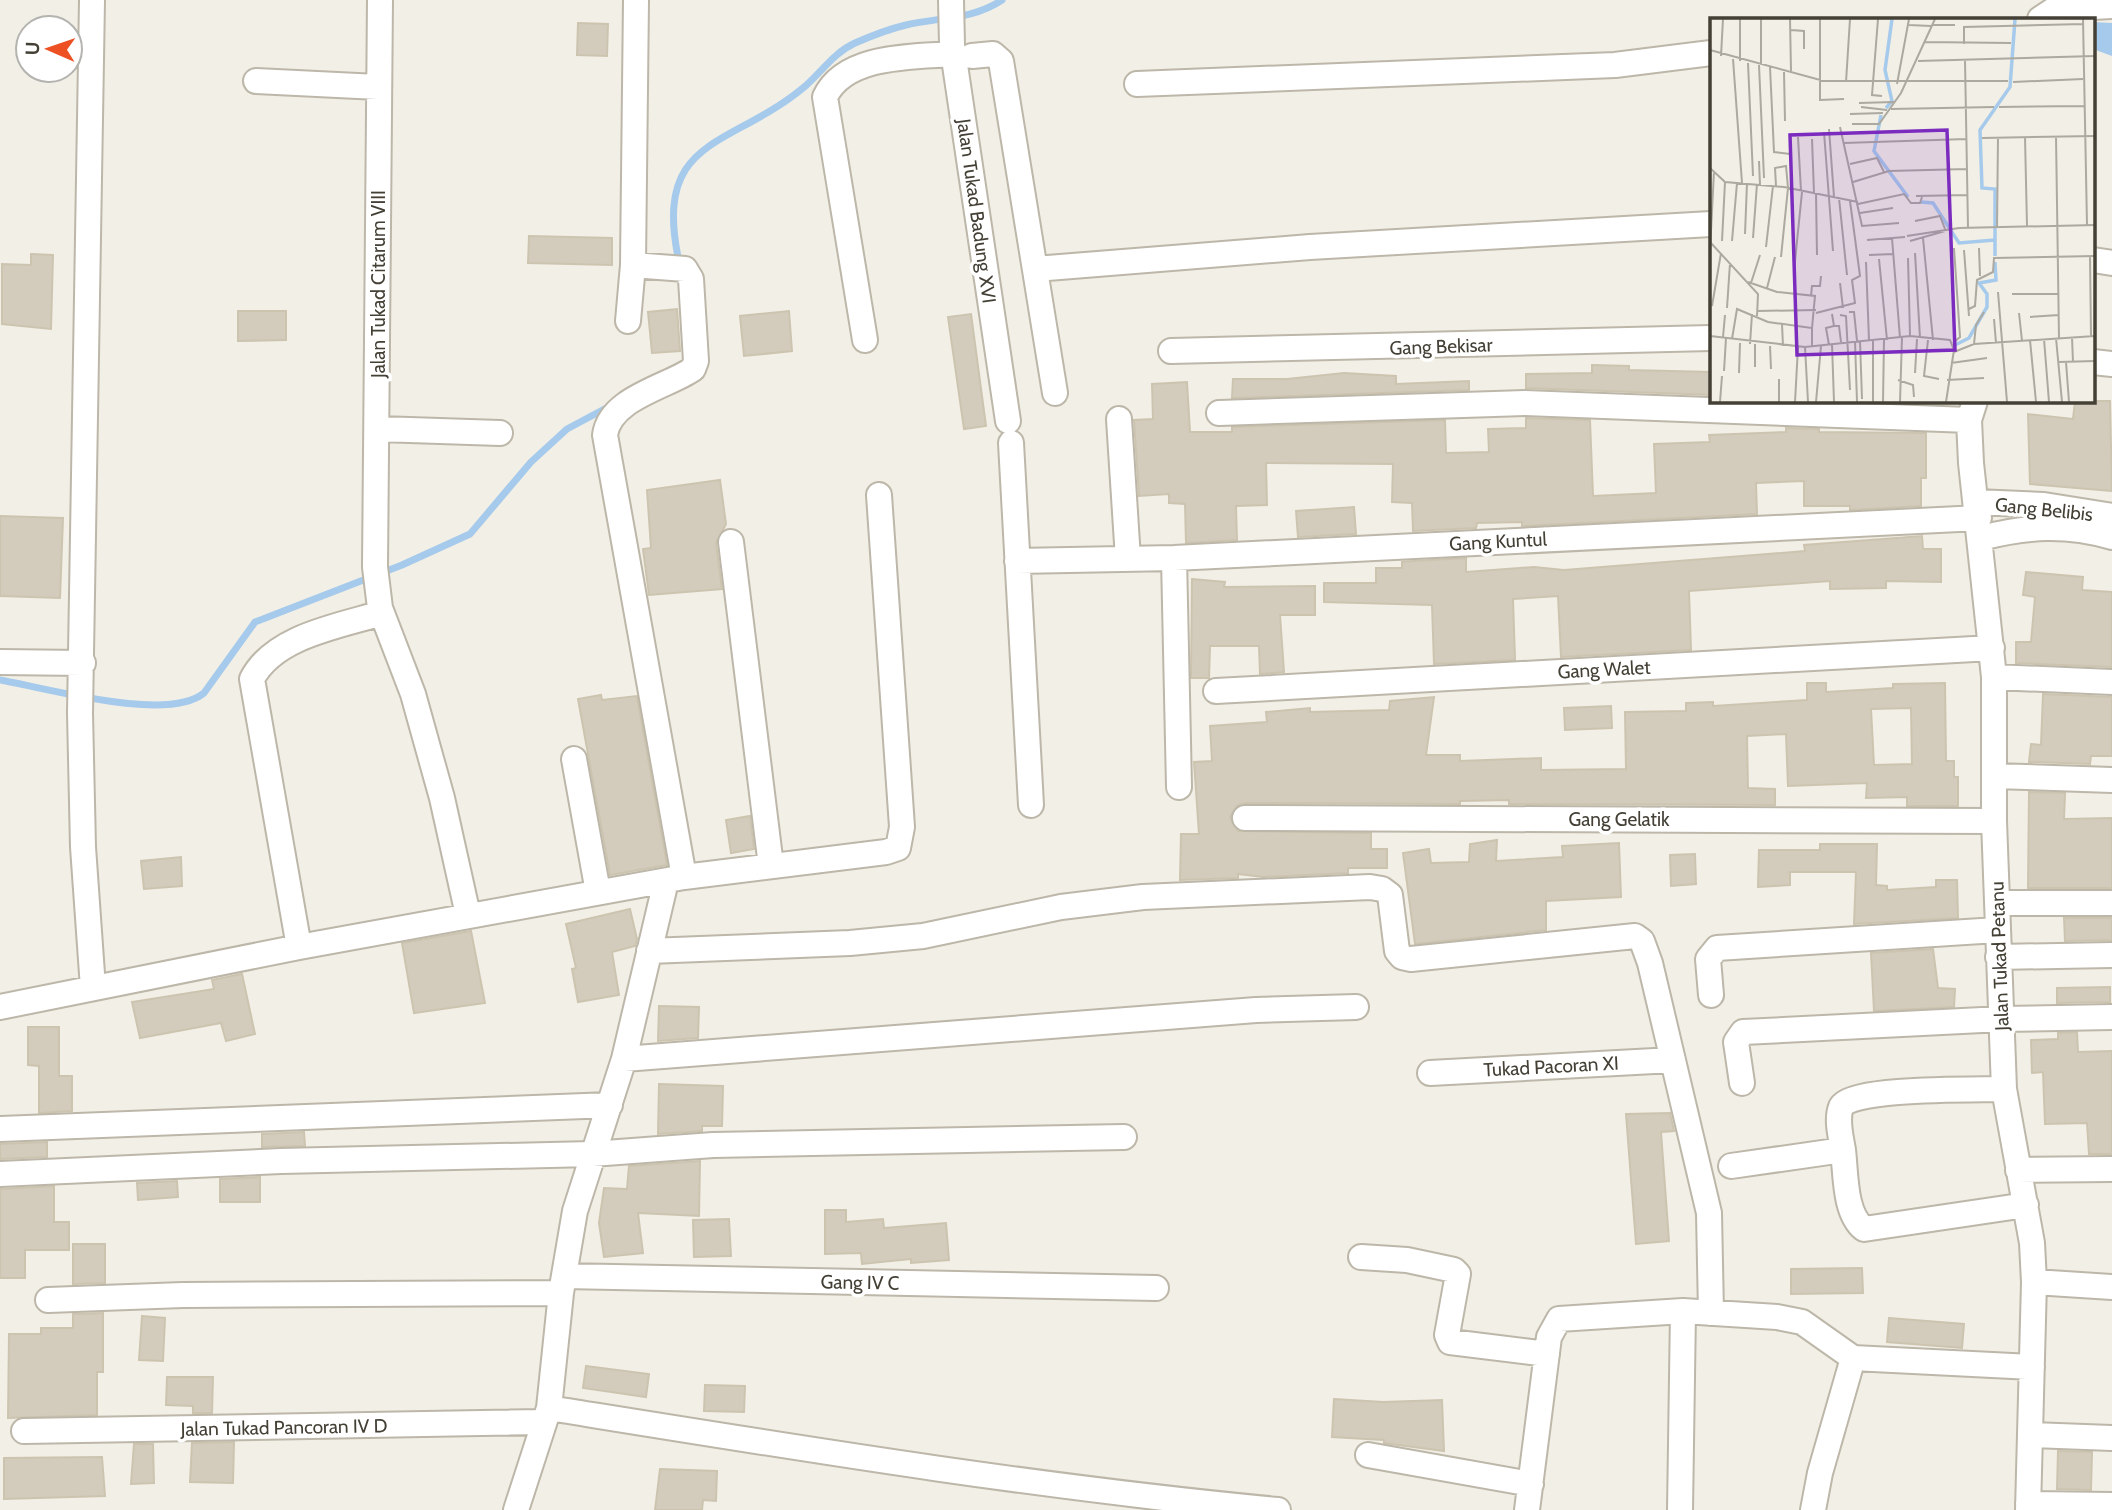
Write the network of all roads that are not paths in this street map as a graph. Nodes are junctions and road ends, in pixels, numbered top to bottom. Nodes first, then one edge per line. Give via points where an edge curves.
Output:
1 (92, 0) edge
2 (380, 0) edge
3 (636, 0) edge
4 (951, 0) edge
5 (2112, 6) edge
6 (2044, 11) edge
7 (959, 52) junction
8 (1710, 53) edge
9 (256, 81) dead end
10 (1137, 84) dead end
11 (378, 87) junction
12 (1710, 224) edge
13 (2094, 260) edge
14 (2112, 263) edge
15 (644, 266) junction
16 (1035, 269) junction
17 (628, 321) dead end
18 (1710, 338) edge
19 (865, 341) dead end
20 (1171, 351) dead end
21 (2094, 362) edge
22 (2112, 364) edge
23 (1055, 393) dead end
24 (1972, 411) edge
25 (1219, 413) dead end
26 (1119, 419) dead end
27 (379, 429) junction
28 (500, 433) dead end
29 (878, 495) dead end
30 (2112, 516) edge
31 (1979, 519) junction
32 (2112, 537) edge
33 (731, 542) dead end
34 (1174, 558) junction
35 (1128, 559) junction
36 (1017, 561) junction
37 (381, 610) junction
38 (1992, 648) junction
39 (0, 662) edge
40 (83, 670) junction
41 (1994, 677) junction
42 (2112, 682) edge
43 (1216, 691) dead end
44 (574, 760) dead end
45 (1995, 776) junction
46 (2112, 780) edge
47 (1180, 788) dead end
48 (1031, 805) dead end
49 (1245, 818) dead end
50 (1994, 821) junction
51 (771, 866) junction
52 (675, 879) junction
53 (598, 892) junction
54 (1997, 903) junction
55 (2112, 904) edge
56 (468, 915) junction
57 (1997, 930) junction
58 (299, 947) junction
59 (649, 951) junction
60 (2112, 955) edge
61 (1998, 957) junction
62 (93, 988) junction
63 (1711, 995) dead end
64 (0, 1007) edge
65 (1356, 1007) dead end
66 (2112, 1017) edge
67 (2002, 1019) junction
68 (624, 1059) junction
69 (1673, 1060) junction
70 (1430, 1073) dead end
71 (1742, 1083) dead end
72 (2004, 1089) junction
73 (610, 1105) junction
74 (0, 1129) edge
75 (1124, 1137) dead end
76 (1843, 1150) junction
77 (592, 1154) junction
78 (1731, 1166) dead end
79 (2112, 1169) edge
80 (2018, 1170) junction
81 (0, 1174) edge
82 (2026, 1206) junction
83 (1361, 1257) dead end
84 (2035, 1282) junction
85 (562, 1285) junction
86 (2112, 1287) edge
87 (1156, 1288) dead end
88 (48, 1300) dead end
89 (1683, 1311) junction
90 (1711, 1313) junction
91 (1547, 1354) junction
92 (1853, 1358) junction
93 (2032, 1367) junction
94 (547, 1415) junction
95 (24, 1431) dead end
96 (2032, 1435) junction
97 (2112, 1438) edge
98 (1368, 1455) dead end
99 (1531, 1484) junction
100 (2112, 1506) edge
101 (2028, 1507) edge
102 (516, 1510) edge
103 (1279, 1510) edge
104 (1527, 1510) edge
105 (1680, 1510) edge
106 (1813, 1510) edge

1 - 40 street
2 - 11 street, Jalan Tukad Citarum VIII
3 - 15 street
4 - 7 street, Jalan Tukad Badung XVI
5 - 6 street
7 - 16 street via 993,54 1001,61
7 - 19 street via 882,60 845,75 825,97
7 - 36 street, Jalan Tukad Badung XVI via 1009,432
8 - 10 street via 1615,65
9 - 11 street
11 - 27 street, Jalan Tukad Citarum VIII
12 - 16 street via 1310,247
13 - 14 street
15 - 17 street
15 - 52 street via 685,269 691,279 696,361 693,369 631,401 610,420 605,435
16 - 23 street
18 - 20 street, Gang Bekisar
21 - 22 street
24 - 25 street via 1525,403
24 - 31 street, Jalan Tukad Petanu
26 - 35 street
27 - 28 street
27 - 37 street, Jalan Tukad Citarum VIII via 375,567
29 - 51 street via 901,842 886,852
30 - 31 street, Gang Belibis via 2044,505
31 - 32 street
31 - 34 street, Gang Kuntul
31 - 38 street, Jalan Tukad Petanu
33 - 51 street
34 - 35 street, Gang Kuntul
34 - 47 street
35 - 36 street, Gang Kuntul
36 - 48 street, Jalan Tukad Badung XVI
37 - 56 street, Jalan Tukad Citarum VIII via 413,694
37 - 58 street via 276,651 259,665 252,680
38 - 41 street, Jalan Tukad Petanu
38 - 43 street, Gang Walet
39 - 40 street
40 - 62 street via 83,847
41 - 42 street
41 - 45 street, Jalan Tukad Petanu
44 - 53 street
45 - 46 street
45 - 50 street, Jalan Tukad Petanu
49 - 50 street, Gang Gelatik
50 - 54 street, Jalan Tukad Petanu
51 - 52 street
52 - 53 street
52 - 59 street
53 - 56 street
54 - 55 street
54 - 57 street, Jalan Tukad Petanu
56 - 58 street
57 - 61 street, Jalan Tukad Petanu
57 - 63 street via 1717,948 1709,959
58 - 62 street
59 - 68 street
59 - 69 street via 923,936 1061,907 1143,897 1370,887 1390,895 1397,951 1411,959 1634,936 1642,941 1650,963
60 - 61 street
61 - 67 street, Jalan Tukad Petanu
62 - 64 street
65 - 68 street via 1256,1010
66 - 67 street
67 - 71 street via 1743,1032 1736,1042
67 - 72 street, Jalan Tukad Petanu
68 - 73 street
69 - 70 street, Tukad Pacoran XI
69 - 90 street via 1709,1213
72 - 76 street via 1849,1098 1841,1106 1839,1119
72 - 80 street, Jalan Tukad Petanu
73 - 74 street
73 - 77 street
75 - 77 street via 713,1145
76 - 78 street
76 - 82 street via 1852,1210 1864,1229
77 - 81 street via 281,1161
77 - 85 street via 575,1210
79 - 80 street
80 - 82 street, Jalan Tukad Petanu
82 - 84 street, Jalan Tukad Petanu
83 - 91 street via 1454,1270 1458,1274 1447,1335 1450,1342
84 - 86 street
84 - 93 street, Jalan Tukad Petanu
85 - 87 street, Gang IV C
85 - 88 street, Gang IV C
85 - 94 street
89 - 90 street
89 - 91 street via 1559,1319 1549,1337
89 - 105 street
90 - 92 street via 1801,1322
91 - 99 street
92 - 93 street
92 - 106 street
93 - 96 street, Jalan Tukad Petanu
94 - 95 street, Jalan Tukad Pancoran IV D
94 - 102 street
94 - 103 street, Jalan Tukad Pancoran IV D via 1128,1496
96 - 97 street
96 - 101 street, Jalan Tukad Petanu
98 - 99 street
99 - 104 street
100 - 101 street

